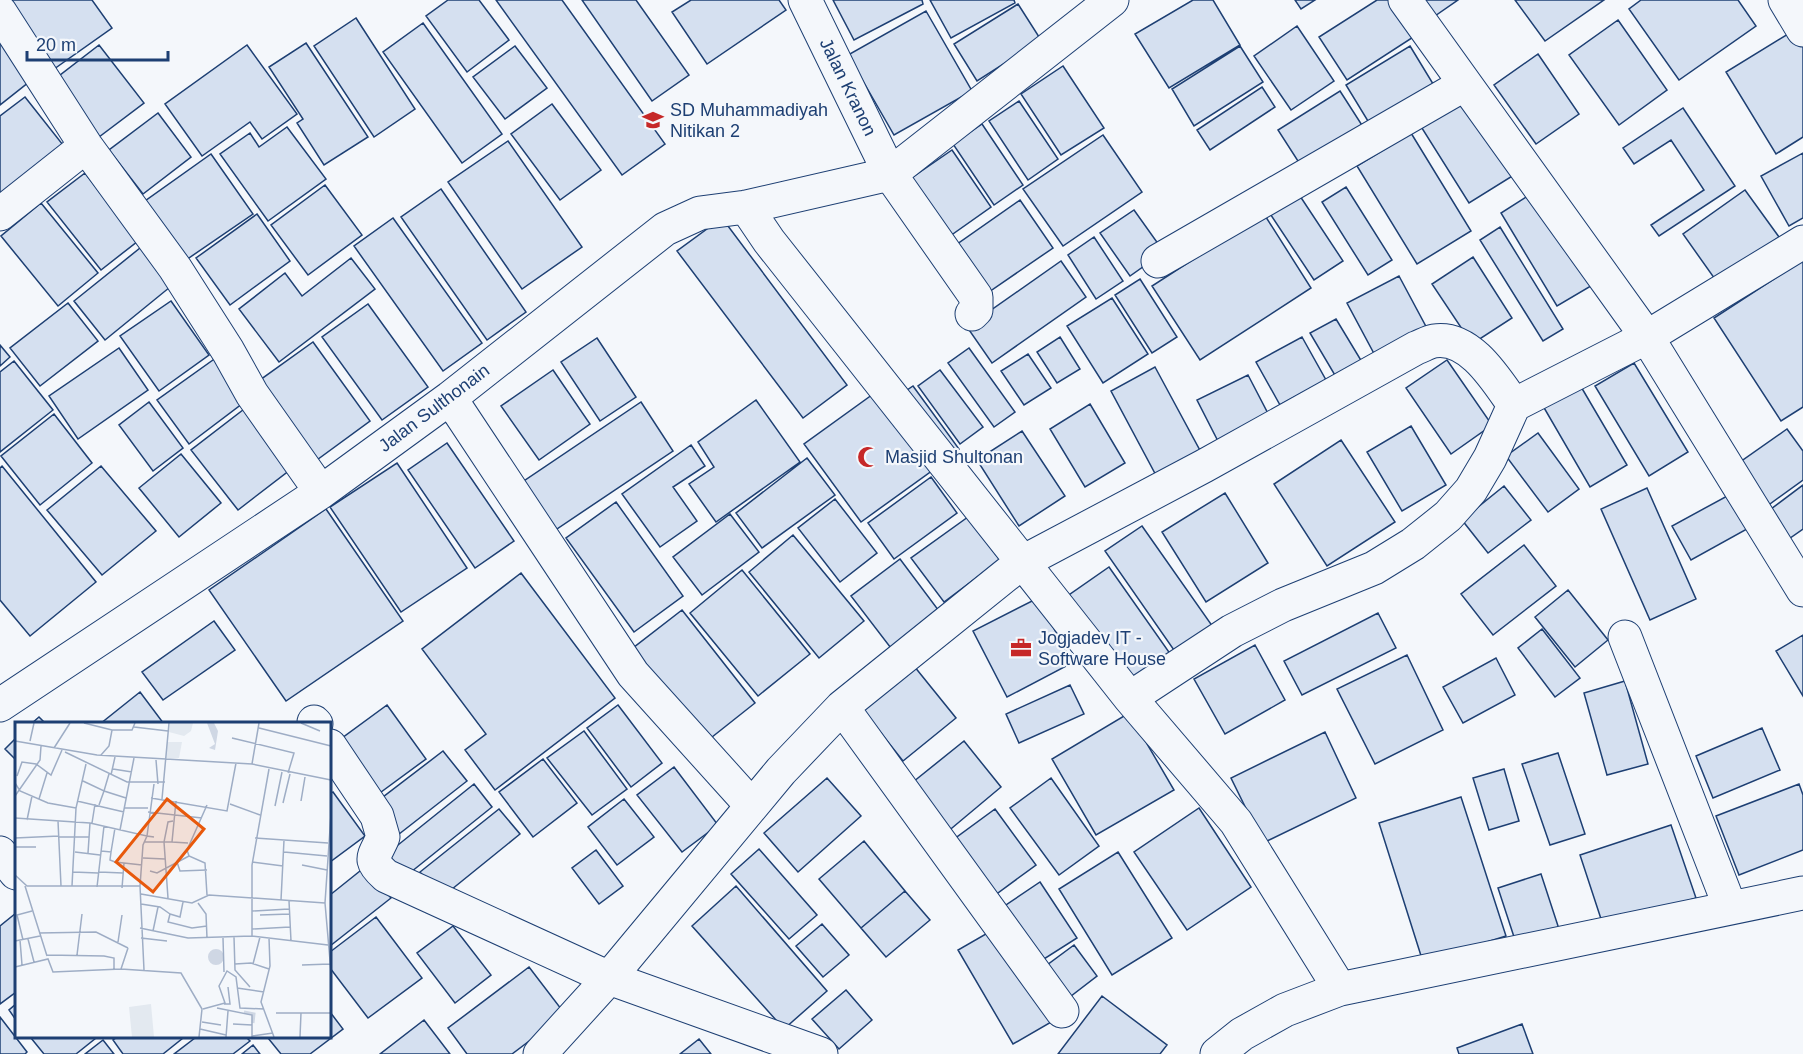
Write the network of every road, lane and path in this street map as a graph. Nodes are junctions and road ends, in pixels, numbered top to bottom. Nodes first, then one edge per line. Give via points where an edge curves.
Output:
1 (805, 0) edge
2 (1112, 0) edge
3 (1405, 0) edge
4 (1785, 0) edge
5 (0, 12) edge
6 (1803, 30) edge
7 (1465, 84) junction
8 (86, 146) junction
9 (890, 174) junction
10 (747, 207) junction
11 (0, 214) edge
12 (1803, 242) edge
13 (1158, 261) dead end
14 (972, 314) dead end
15 (1647, 337) junction
16 (450, 398) junction
17 (1514, 405) junction
18 (321, 492) junction
19 (1021, 563) junction
20 (1803, 590) edge
21 (1625, 637) dead end
22 (1130, 698) junction
23 (0, 705) edge
24 (842, 707) junction
25 (332, 749) edge
26 (752, 806) junction
27 (0, 853) edge
28 (15, 872) edge
29 (1803, 893) edge
30 (1730, 907) junction
31 (609, 978) junction
32 (1340, 989) junction
33 (1062, 1011) dead end
34 (540, 1054) edge
35 (821, 1054) edge
36 (1217, 1054) edge

1 - 9 street, Jalan Kranon
2 - 9 street
3 - 7 street
4 - 6 street
5 - 8 street
7 - 13 street
7 - 15 street
8 - 11 street
8 - 18 street via 175,268 252,394
9 - 10 street, Jalan Sulthonain
9 - 14 street, Jalan Kranon via 976,297
10 - 16 street, Jalan Sulthonain via 700,213 665,229
10 - 19 street via 769,241
12 - 15 street
15 - 17 street
15 - 20 street
16 - 18 street, Jalan Sulthonain
16 - 26 street via 633,674
17 - 19 street via 1479,359 1464,347 1434,341
17 - 22 street via 1471,489 1448,516 1413,544 1374,568 1283,605 1232,631
18 - 23 street, Jalan Sulthonain
19 - 22 street
19 - 24 street
21 - 30 street
22 - 32 street via 1236,822
24 - 26 street
24 - 33 street
25 - 31 street via 376,816 383,837 373,859 386,876
26 - 31 street
27 - 28 street
29 - 30 street
30 - 32 street
31 - 34 street
31 - 35 street
32 - 36 street via 1285,1010 1242,1034

